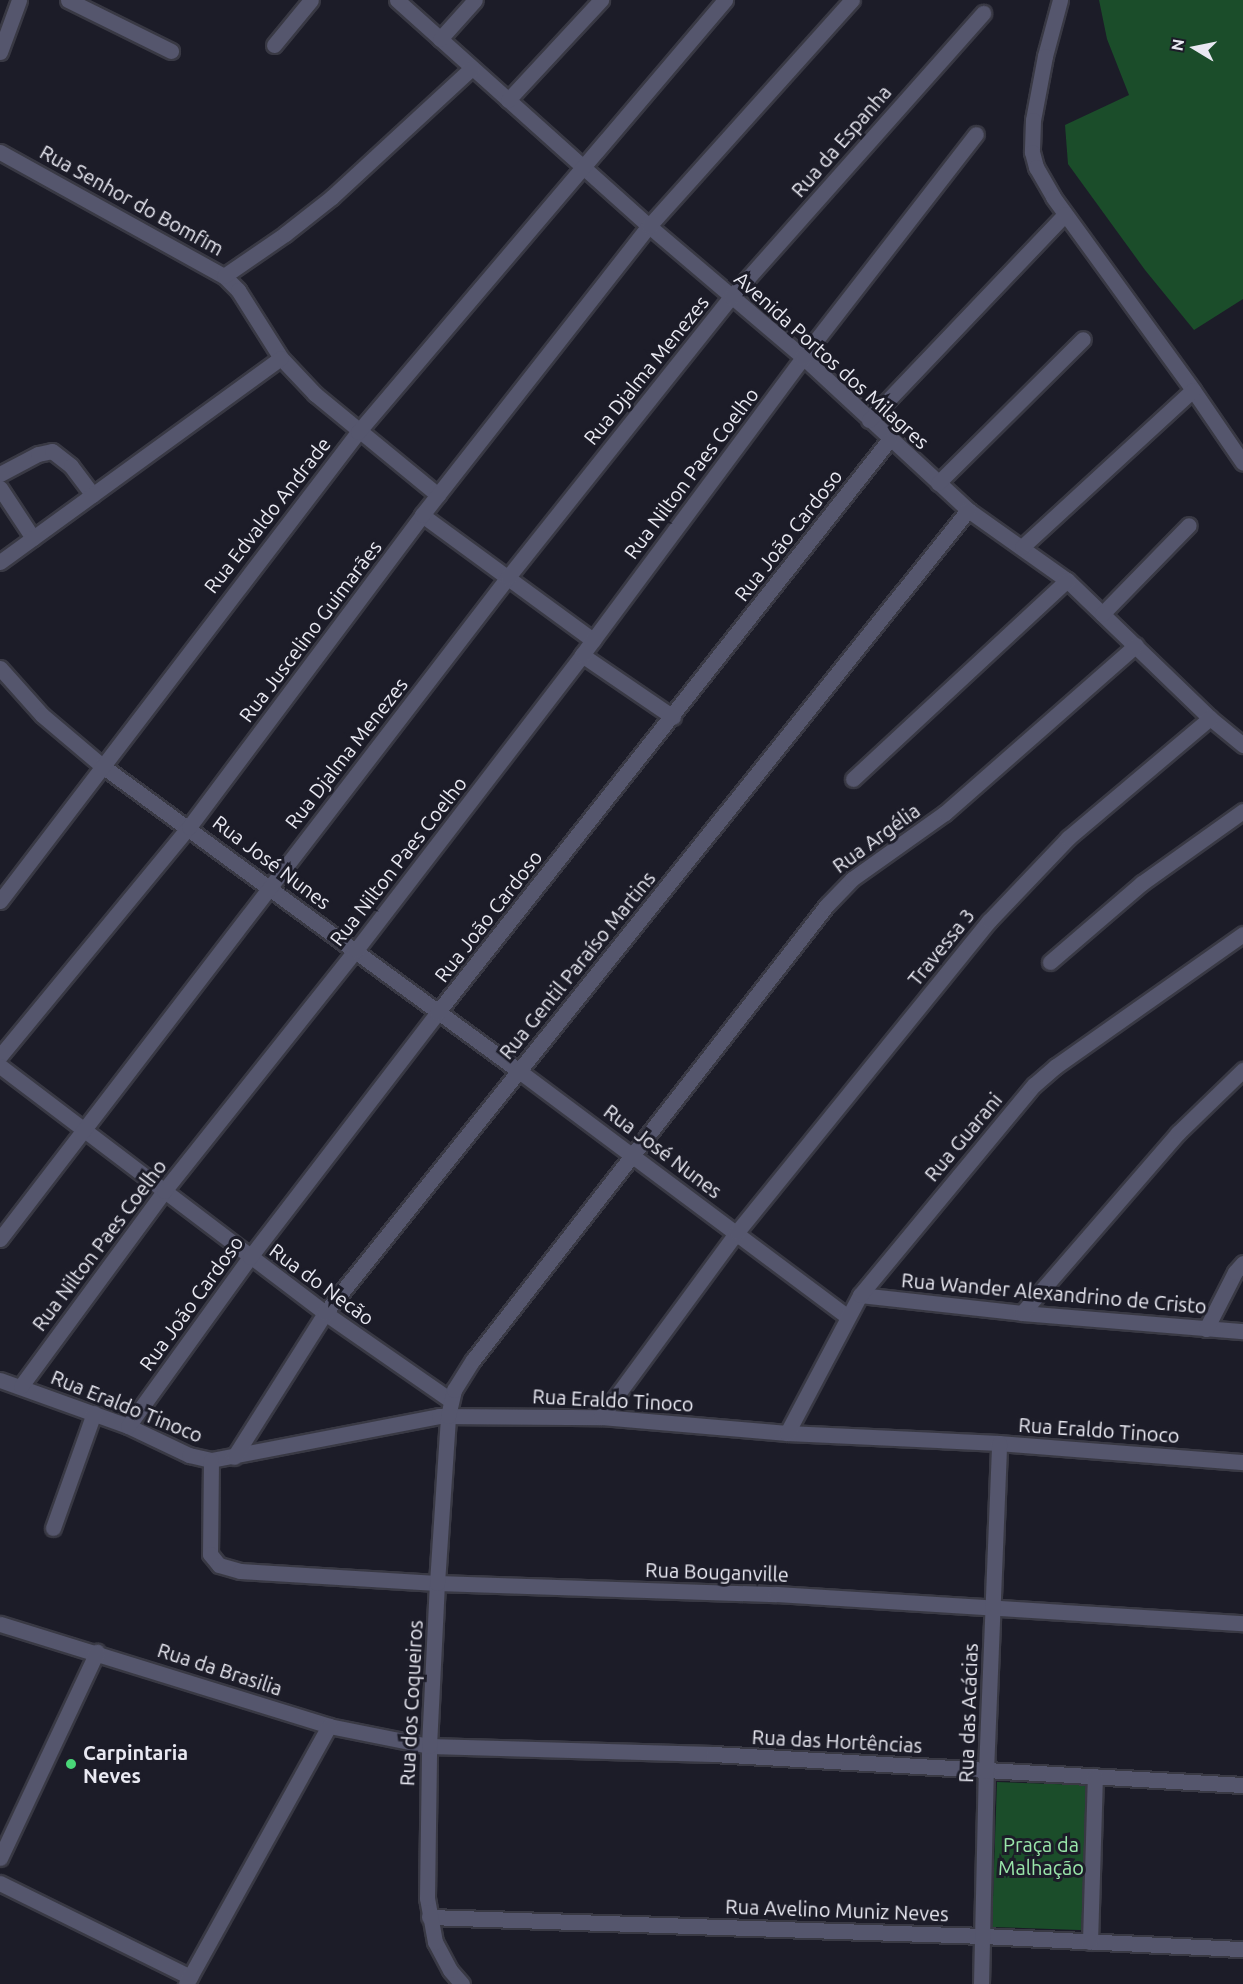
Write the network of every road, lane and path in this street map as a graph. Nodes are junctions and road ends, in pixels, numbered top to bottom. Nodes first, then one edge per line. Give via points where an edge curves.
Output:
1 (20, 0) edge
2 (68, 0) edge
3 (311, 0) edge
4 (397, 0) edge
5 (475, 0) edge
6 (601, 0) edge
7 (725, 0) edge
8 (852, 0) edge
9 (1060, 0) edge
10 (983, 13) dead end
11 (440, 39) junction
12 (274, 45) dead end
13 (171, 51) dead end
14 (0, 52) edge
15 (472, 68) junction
16 (508, 100) junction
17 (976, 134) dead end
18 (0, 152) edge
19 (584, 168) junction
20 (1065, 213) junction
21 (649, 226) junction
22 (224, 276) junction
23 (731, 297) junction
24 (1083, 339) dead end
25 (803, 357) junction
26 (281, 358) junction
27 (1193, 390) junction
28 (869, 420) junction
29 (358, 432) junction
30 (890, 440) junction
31 (1243, 463) edge
32 (0, 474) edge
33 (938, 483) junction
34 (0, 488) edge
35 (93, 495) junction
36 (438, 495) junction
37 (968, 510) junction
38 (422, 515) junction
39 (1189, 525) dead end
40 (33, 538) junction
41 (1022, 546) junction
42 (0, 562) edge
43 (508, 577) junction
44 (1066, 580) junction
45 (1102, 614) junction
46 (593, 640) junction
47 (1136, 645) junction
48 (582, 655) junction
49 (0, 668) edge
50 (673, 717) junction
51 (1210, 718) junction
52 (1243, 744) edge
53 (101, 765) junction
54 (853, 779) dead end
55 (1243, 811) edge
56 (189, 827) junction
57 (5, 883) edge
58 (269, 886) junction
59 (0, 901) edge
60 (1243, 934) edge
61 (356, 950) junction
62 (1050, 962) dead end
63 (438, 1013) junction
64 (0, 1056) edge
65 (0, 1066) edge
66 (1243, 1070) edge
67 (519, 1071) junction
68 (83, 1129) junction
69 (631, 1154) junction
70 (164, 1191) junction
71 (737, 1232) junction
72 (0, 1239) edge
73 (250, 1257) junction
74 (1243, 1263) edge
75 (860, 1295) junction
76 (325, 1313) junction
77 (1022, 1313) junction
78 (847, 1316) junction
79 (1206, 1329) junction
80 (1243, 1331) edge
81 (0, 1380) edge
82 (21, 1386) junction
83 (449, 1408) junction
84 (94, 1413) junction
85 (601, 1417) junction
86 (128, 1426) junction
87 (788, 1433) junction
88 (999, 1443) junction
89 (234, 1457) junction
90 (211, 1460) junction
91 (1243, 1462) edge
92 (53, 1528) dead end
93 (437, 1583) junction
94 (993, 1608) junction
95 (1243, 1623) edge
96 (1, 1626) edge
97 (97, 1652) junction
98 (328, 1726) junction
99 (429, 1746) junction
100 (986, 1772) junction
101 (1095, 1776) junction
102 (1243, 1785) edge
103 (0, 1858) edge
104 (0, 1883) edge
105 (429, 1917) junction
106 (983, 1936) junction
107 (1090, 1942) junction
108 (1243, 1949) edge
109 (188, 1980) edge
110 (462, 1984) edge
111 (981, 1984) edge

1 - 14 street
2 - 13 street
3 - 12 street
4 - 11 street, Avenida Portos dos Milagres
5 - 11 street
6 - 16 street
7 - 19 street, Rua Edvaldo Andrade
8 - 21 street, Rua Juscelino Guimarães
9 - 20 street via 1045,56 1031,139 1039,173
10 - 23 street, Rua da Espanha
11 - 15 street, Avenida Portos dos Milagres
15 - 16 street, Avenida Portos dos Milagres
15 - 22 street via 332,197
16 - 19 street, Avenida Portos dos Milagres
17 - 25 street, Rua Nilton Paes Coelho
18 - 22 street, Rua Senhor do Bomfim
19 - 21 street, Avenida Portos dos Milagres
19 - 29 street, Rua Edvaldo Andrade
20 - 27 street
20 - 28 street
21 - 23 street, Avenida Portos dos Milagres
21 - 36 street, Rua Juscelino Guimarães
22 - 26 street, Rua Senhor do Bomfim via 238,290
23 - 25 street, Avenida Portos dos Milagres
23 - 43 street, Rua Djalma Menezes
24 - 33 street
25 - 28 street, Avenida Portos dos Milagres
25 - 46 street, Rua Nilton Paes Coelho
26 - 29 street, Rua Senhor do Bomfim
26 - 35 street
27 - 31 street
27 - 41 street
28 - 30 street, Avenida Portos dos Milagres
29 - 36 street, Rua Senhor do Bomfim
29 - 53 street, Rua Edvaldo Andrade
30 - 33 street, Avenida Portos dos Milagres
30 - 50 street, Rua João Cardoso
32 - 35 street via 52,451 71,466
33 - 37 street, Avenida Portos dos Milagres
34 - 40 street
35 - 40 street
36 - 38 street, Rua Juscelino Guimarães
37 - 41 street, Avenida Portos dos Milagres
37 - 67 street, Rua Gentil Paraíso Martins
38 - 43 street
38 - 56 street, Rua Juscelino Guimarães
39 - 45 street
40 - 42 street
41 - 44 street, Avenida Portos dos Milagres
43 - 46 street
43 - 58 street, Rua Djalma Menezes
44 - 45 street, Avenida Portos dos Milagres
44 - 54 street
45 - 47 street, Avenida Portos dos Milagres
46 - 48 street, Rua Nilton Paes Coelho
47 - 51 street, Avenida Portos dos Milagres
47 - 69 street, Rua Argélia via 945,813 852,879 827,904
48 - 50 street
48 - 61 street, Rua Nilton Paes Coelho
49 - 53 street, Rua José Nunes via 42,715
50 - 63 street, Rua João Cardoso
51 - 52 street, Avenida Portos dos Milagres
51 - 71 street, Travessa 3 via 1068,838 1034,872 989,921
53 - 56 street, Rua José Nunes
53 - 57 street, Rua Edvaldo Andrade
55 - 62 street via 1142,883
56 - 58 street, Rua José Nunes
56 - 64 street, Rua Juscelino Guimarães
57 - 59 street, Rua Edvaldo Andrade
58 - 61 street, Rua José Nunes
58 - 68 street, Rua Djalma Menezes
60 - 75 street, Rua Guarani via 1034,1085
61 - 63 street, Rua José Nunes
61 - 70 street, Rua Nilton Paes Coelho
63 - 67 street, Rua José Nunes
63 - 73 street, Rua João Cardoso
65 - 68 street, Rua do Necão
66 - 77 street via 1178,1133
67 - 69 street, Rua José Nunes
67 - 76 street, Rua Gentil Paraíso Martins
68 - 70 street, Rua do Necão
68 - 72 street, Rua Djalma Menezes
69 - 71 street, Rua José Nunes
69 - 83 street, Rua Argélia via 473,1360
70 - 73 street, Rua do Necão
70 - 82 street, Rua Nilton Paes Coelho
71 - 78 street, Rua José Nunes
71 - 85 street, Travessa 3
73 - 76 street, Rua do Necão
73 - 86 street, Rua João Cardoso
74 - 79 street
75 - 77 street, Rua Wander Alexandrino de Cristo
75 - 78 street, Rua Guarani
76 - 83 street, Rua do Necão
76 - 89 street, Rua Gentil Paraíso Martins
77 - 79 street, Rua Wander Alexandrino de Cristo
78 - 87 street, Rua Guarani
79 - 80 street, Rua Wander Alexandrino de Cristo
81 - 82 street, Rua Eraldo Tinoco
82 - 84 street, Rua Eraldo Tinoco
83 - 85 street, Rua Eraldo Tinoco
83 - 89 street, Rua Eraldo Tinoco
83 - 93 street, Rua dos Coqueiros
84 - 86 street, Rua Eraldo Tinoco
84 - 92 street
85 - 87 street, Rua Eraldo Tinoco
86 - 90 street, Rua Eraldo Tinoco via 189,1455
87 - 88 street, Rua Eraldo Tinoco
88 - 91 street, Rua Eraldo Tinoco
88 - 94 street, Rua das Acácias
89 - 90 street, Rua Eraldo Tinoco
90 - 93 street, Rua Bouganville via 212,1557 227,1569
93 - 94 street, Rua Bouganville via 776,1594
93 - 99 street, Rua dos Coqueiros
94 - 95 street, Rua Bouganville
94 - 100 street, Rua das Acácias
96 - 97 street, Rua da Brasilia
97 - 98 street, Rua da Brasilia
97 - 103 street
98 - 99 street, Rua da Brasilia
98 - 109 street
99 - 100 street, Rua das Hortências via 713,1754
99 - 105 street, Rua dos Coqueiros
100 - 101 street, Rua das Hortências
100 - 106 street, Rua das Acácias
101 - 102 street, Rua das Hortências
101 - 107 street
104 - 109 street
105 - 106 street, Rua Avelino Muniz Neves
105 - 110 street, Rua dos Coqueiros via 441,1956
106 - 107 street, Rua Avelino Muniz Neves
106 - 111 street, Rua das Acácias
107 - 108 street, Rua Avelino Muniz Neves

